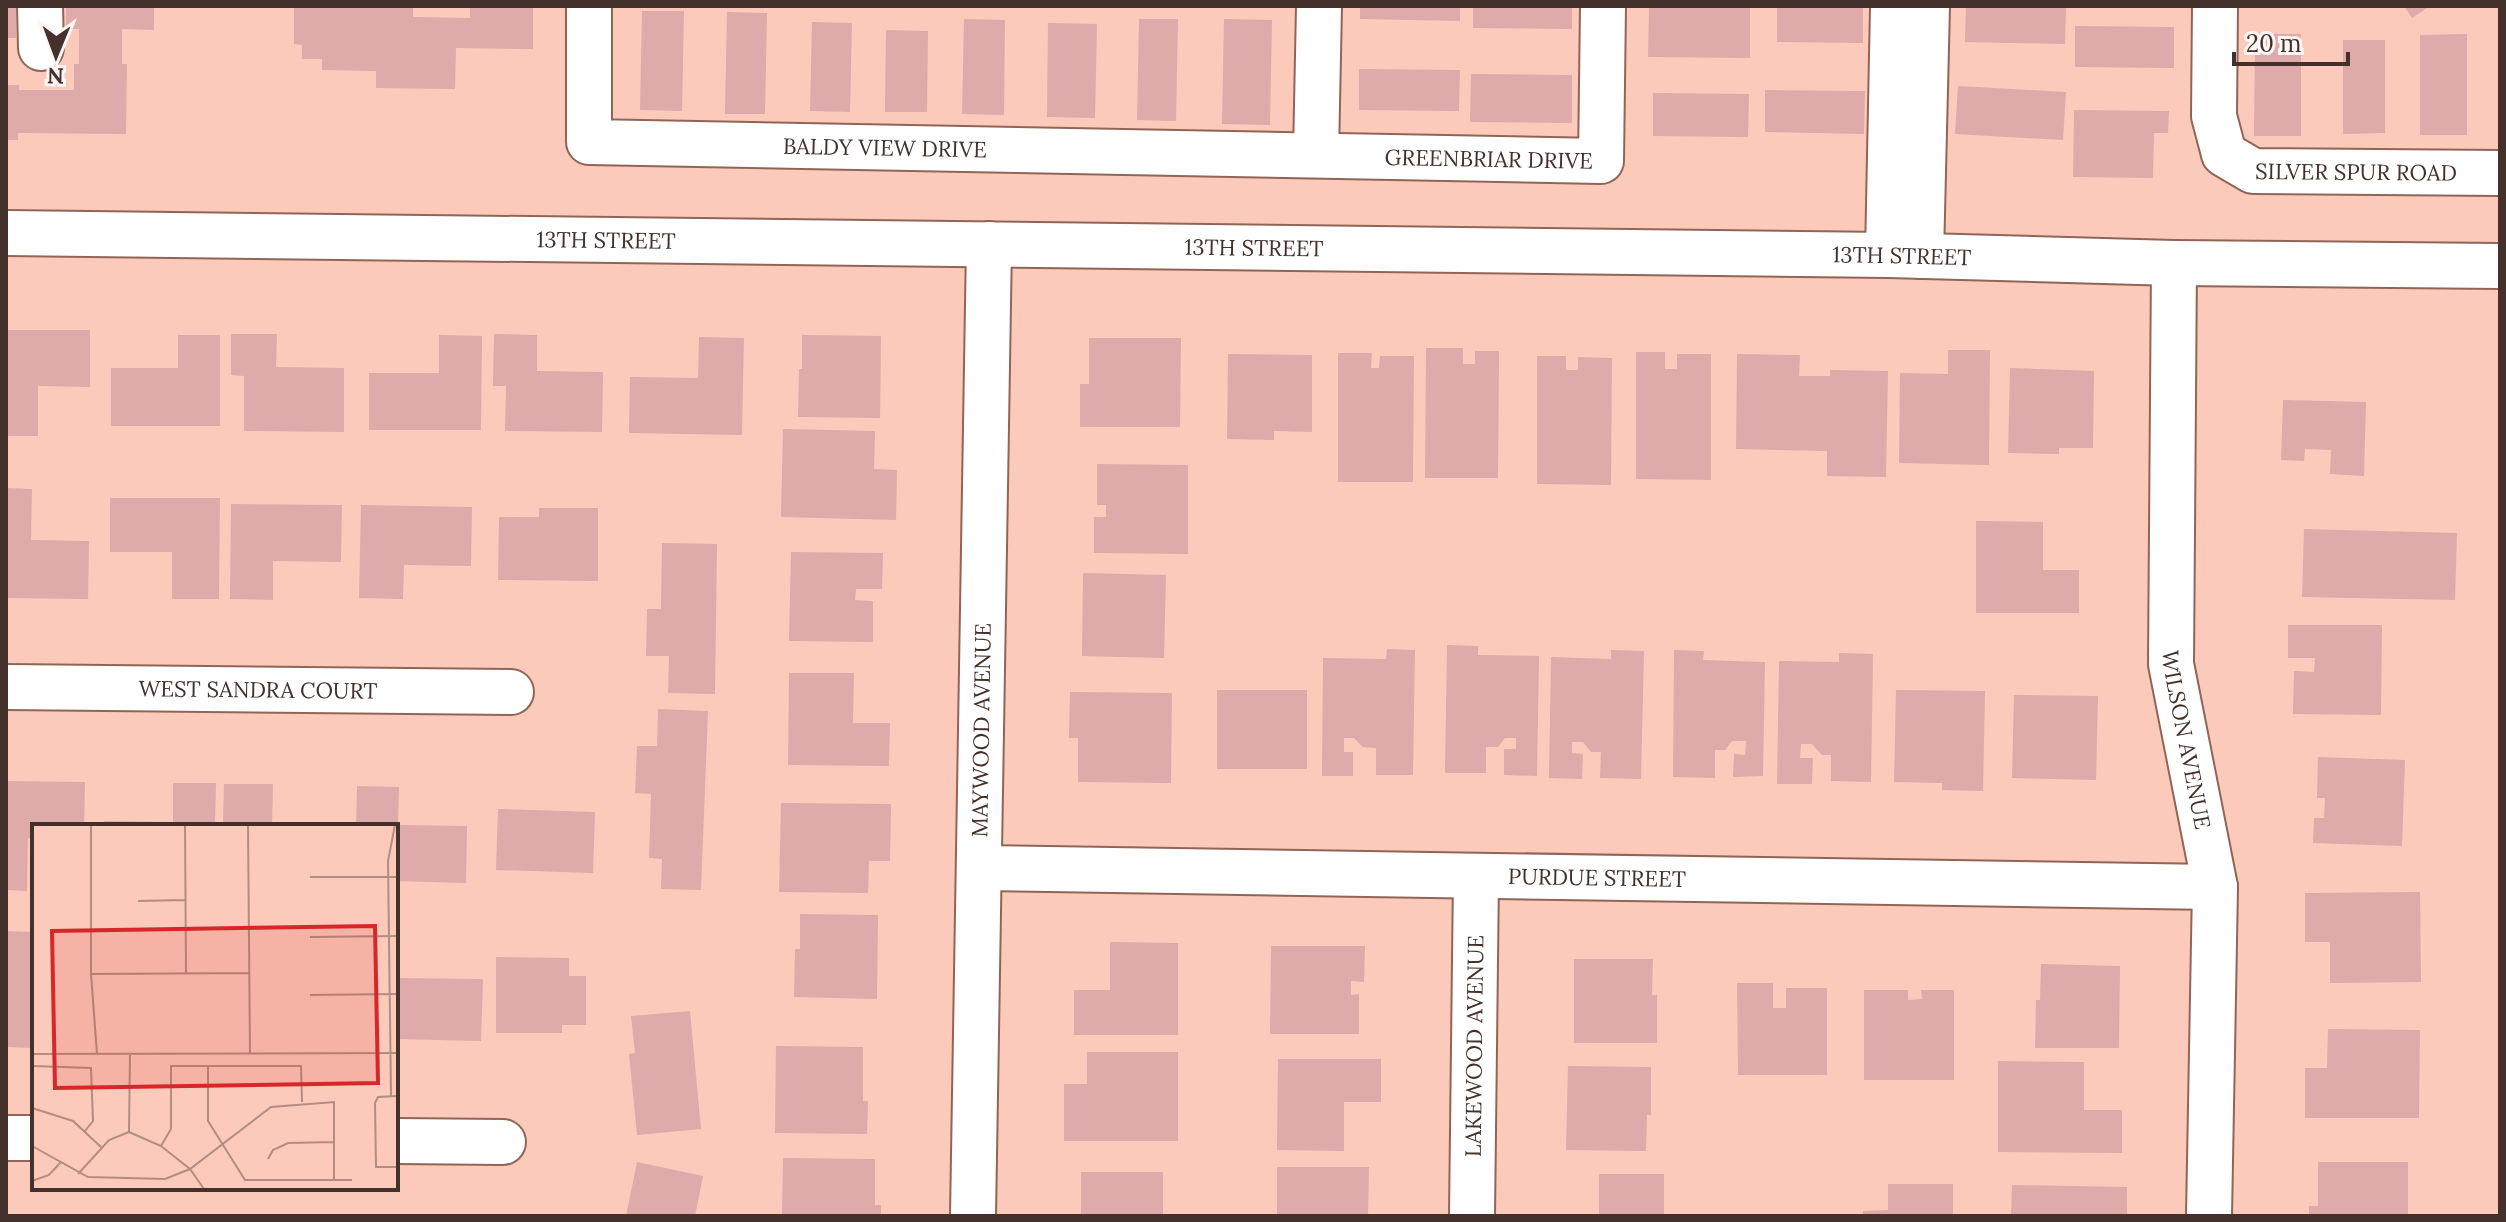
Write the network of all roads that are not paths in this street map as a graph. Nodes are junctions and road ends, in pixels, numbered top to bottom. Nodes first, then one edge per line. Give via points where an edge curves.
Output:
1 (589, 6) edge
2 (1319, 6) edge
3 (1603, 6) edge
4 (2215, 6) edge
5 (1910, 12) edge
6 (1316, 154) junction
7 (2500, 173) edge
8 (6, 233) edge
9 (989, 244) junction
10 (1904, 256) junction
11 (2174, 263) junction
12 (2500, 266) edge
13 (6, 687) edge
14 (511, 692) dead end
15 (979, 868) junction
16 (1476, 876) junction
17 (2215, 887) junction
18 (6, 1138) edge
19 (32, 1138) edge
20 (398, 1141) edge
21 (503, 1142) dead end
22 (973, 1216) edge
23 (1472, 1216) edge
24 (2209, 1216) edge

1 - 6 street, BALDY VIEW DRIVE via 589,142
2 - 6 street
3 - 6 street, GREENBRIAR DRIVE via 1601,161
4 - 7 street, SILVER SPUR ROAD via 2214,116 2224,154 2253,171
5 - 10 street
8 - 9 street, 13TH STREET
9 - 10 street, 13TH STREET
9 - 15 street, MAYWOOD AVENUE
10 - 11 street, 13TH STREET
11 - 12 street, 13TH STREET
11 - 17 street, WILSON AVENUE via 2171,664
13 - 14 street, WEST SANDRA COURT
15 - 16 street, PURDUE STREET
15 - 22 street, MAYWOOD AVENUE
16 - 17 street, PURDUE STREET
16 - 23 street, LAKEWOOD AVENUE
17 - 24 street, WILSON AVENUE
18 - 19 street
20 - 21 street

